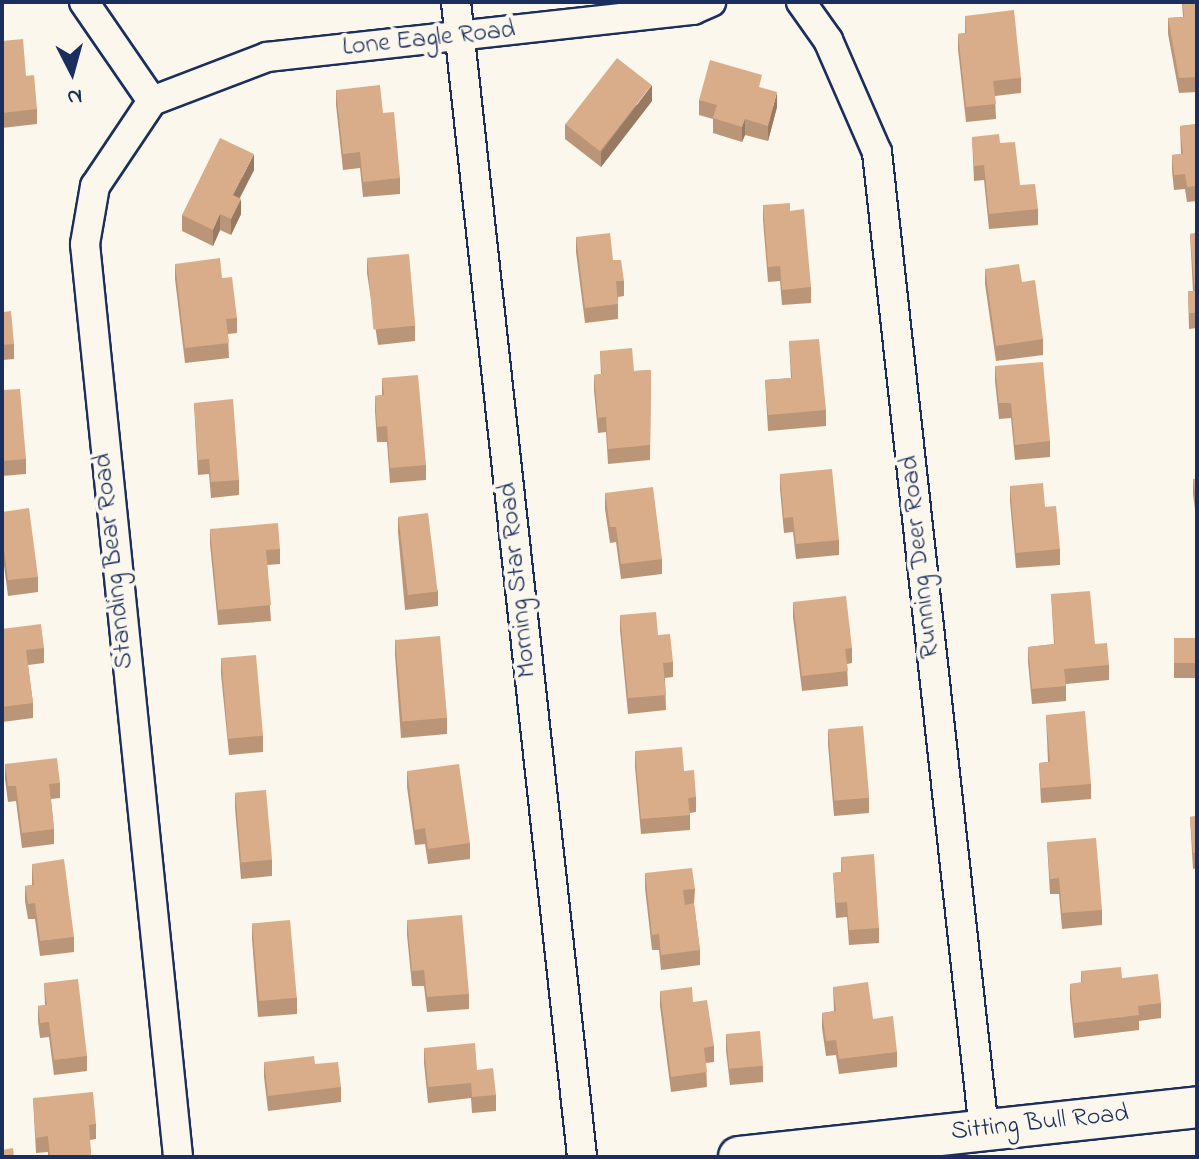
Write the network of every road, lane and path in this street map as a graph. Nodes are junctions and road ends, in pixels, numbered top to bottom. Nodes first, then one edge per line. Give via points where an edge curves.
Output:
1 (84, 2) edge
2 (456, 2) edge
3 (711, 2) edge
4 (801, 2) edge
5 (459, 38) junction
6 (152, 101) junction
7 (1197, 1107) edge
8 (984, 1130) junction
9 (178, 1157) edge
10 (582, 1157) edge
11 (739, 1157) edge

1 - 6 street
2 - 5 street, Morning Star Road
3 - 5 street, Lone Eagle Road via 693,10
4 - 8 street, Running Deer Road via 828,40 877,152
5 - 6 street, Lone Eagle Road via 267,57
5 - 10 street, Morning Star Road
6 - 9 street, Standing Bear Road via 95,186 85,244
7 - 8 street, Sitting Bull Road
8 - 11 street, Sitting Bull Road

